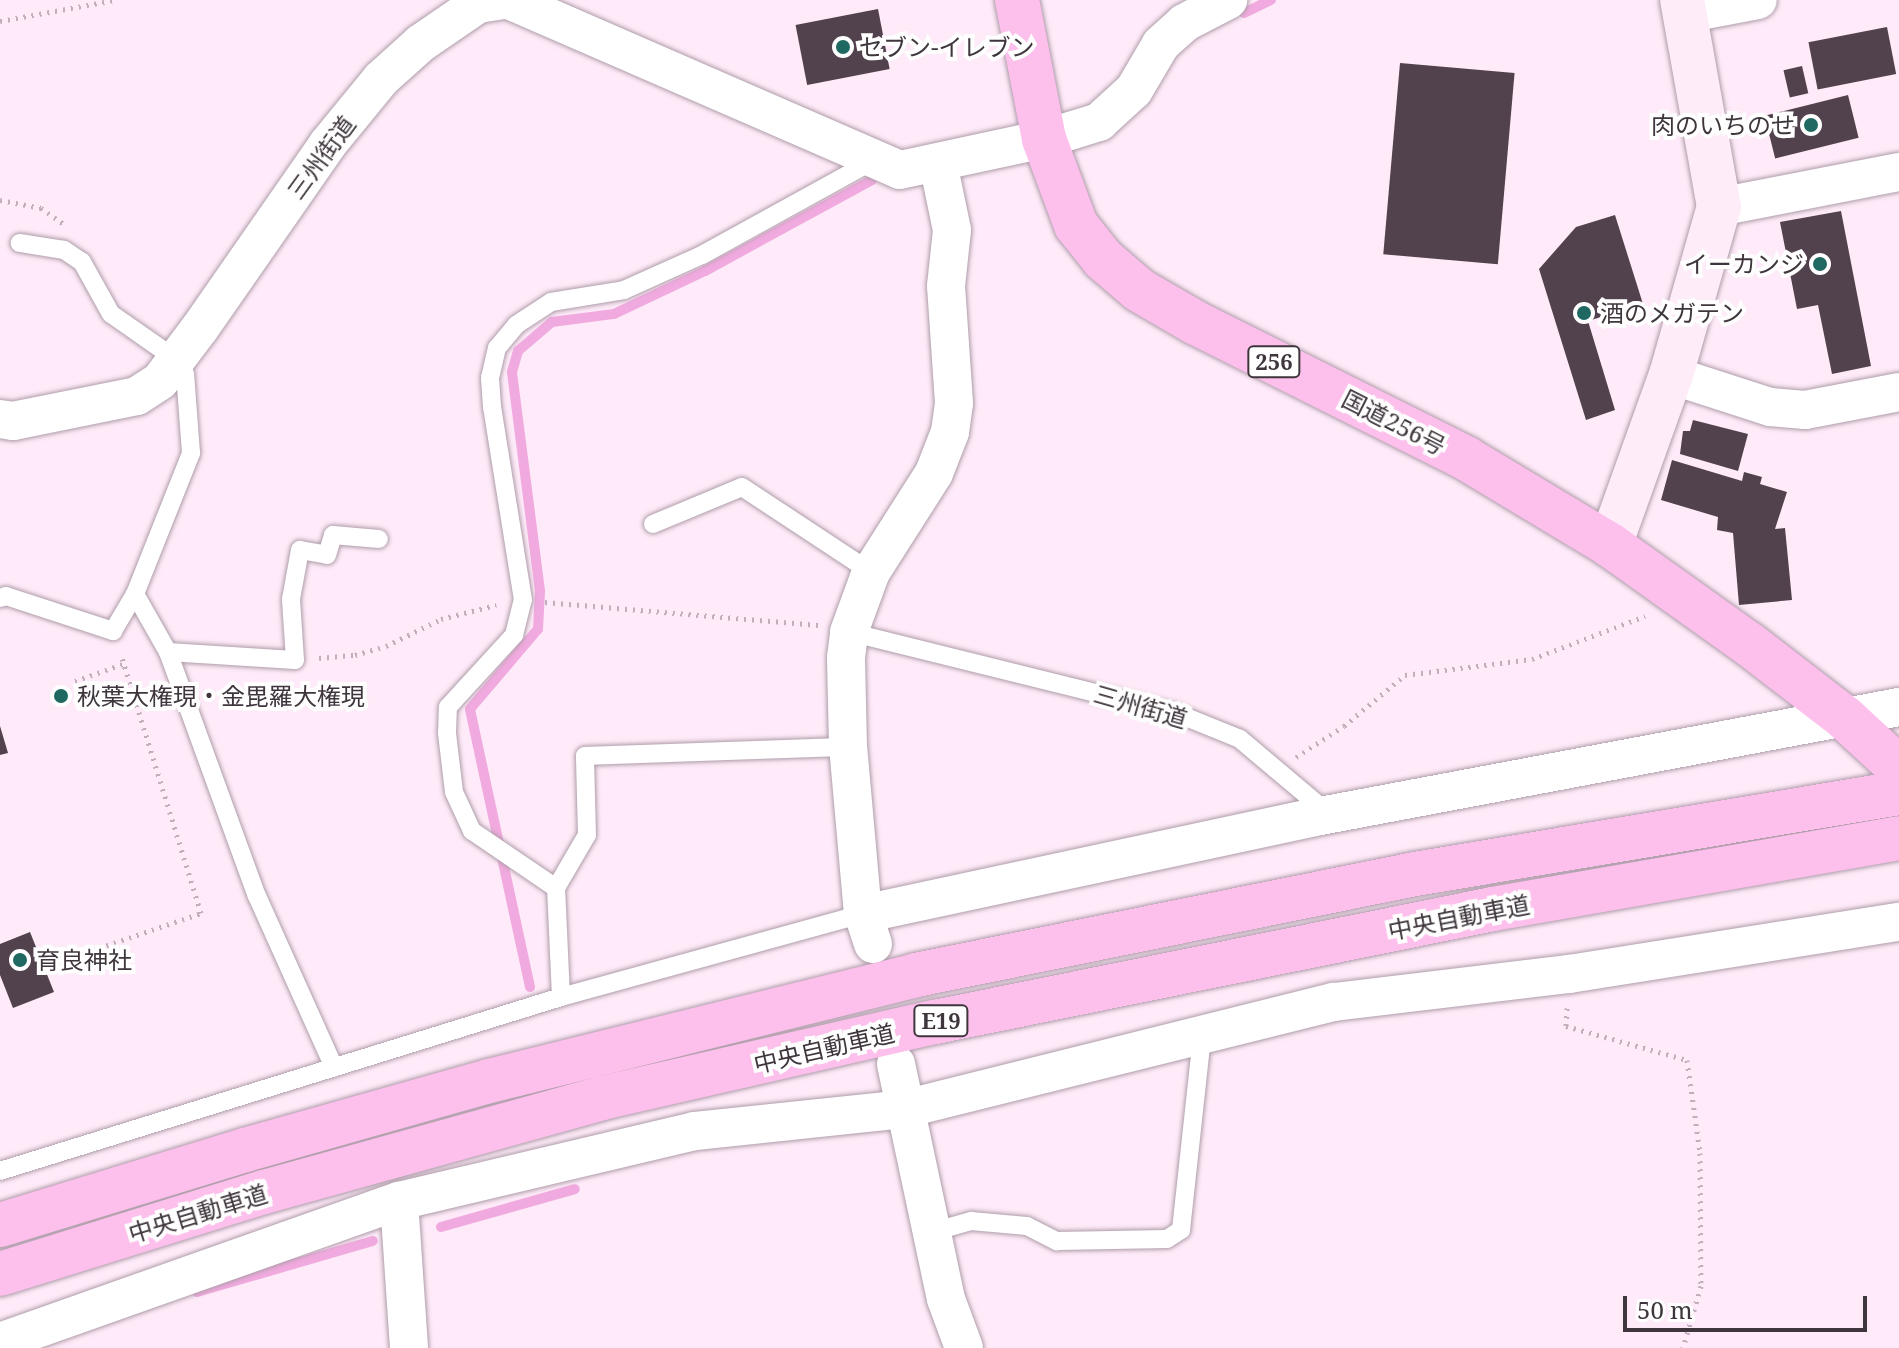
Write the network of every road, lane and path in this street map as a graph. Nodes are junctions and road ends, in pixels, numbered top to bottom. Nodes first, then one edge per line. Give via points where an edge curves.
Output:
1 (116, 0) edge
2 (1017, 0) edge
3 (1228, 0) edge
4 (1758, 0) edge
5 (525, 2) edge
6 (1683, 7) edge
7 (0, 21) edge
8 (1044, 139) junction
9 (874, 160) junction
10 (938, 163) junction
11 (1899, 172) edge
12 (1719, 207) junction
13 (20, 243) dead end
14 (177, 360) junction
15 (1671, 375) junction
16 (1899, 392) edge
17 (0, 419) edge
18 (653, 524) dead end
19 (379, 539) dead end
20 (1610, 545) junction
21 (871, 572) junction
22 (135, 594) junction
23 (3, 597) edge
24 (523, 600) junction
25 (1687, 600) junction
26 (548, 602) dead end
27 (113, 631) junction
28 (849, 632) junction
29 (168, 652) junction
30 (295, 660) junction
31 (123, 664) junction
32 (75, 681) dead end
33 (1899, 707) edge
34 (1845, 718) junction
35 (848, 747) junction
36 (1275, 768) junction
37 (1898, 780) edge
38 (1330, 815) junction
39 (1899, 838) edge
40 (556, 888) junction
41 (1899, 922) edge
42 (868, 929) junction
43 (61, 961) dead end
44 (1569, 974) junction
45 (561, 997) junction
46 (1202, 1037) junction
47 (896, 1064) dead end
48 (334, 1067) junction
49 (904, 1109) junction
50 (0, 1171) edge
51 (399, 1201) junction
52 (0, 1225) edge
53 (932, 1232) junction
54 (0, 1274) edge
55 (0, 1342) edge
56 (409, 1348) edge
57 (964, 1348) edge
58 (1683, 1348) edge

1 - 7 path
2 - 8 highway, 国道256号 / 256
3 - 8 street, 三州街道 via 1184,23 1161,44 1134,90 1099,122
4 - 6 street
5 - 9 street, 三州街道
5 - 14 street, 三州街道 via 478,4 421,43 381,79 327,145
6 - 12 street
8 - 10 street, 三州街道
8 - 20 highway, 国道256号 / 256 via 1076,225 1103,259 1139,290 1467,459
9 - 10 street, 三州街道 via 900,170
9 - 24 lane via 702,255 624,290 551,302 516,325 497,348 490,378 492,407
10 - 21 street via 952,230 946,286 954,403 950,432 934,473
11 - 12 street
12 - 15 street
13 - 14 lane via 64,250 82,262 111,314
14 - 17 street, 三州街道 via 160,381 137,396 13,421
14 - 22 lane via 185,374 191,453
15 - 16 street via 1770,407 1805,410
15 - 20 street
18 - 21 lane via 742,487
19 - 30 lane via 333,535 327,555 300,550 291,599
20 - 25 highway, 国道256号 / 256
21 - 28 street
22 - 27 lane
22 - 29 lane
23 - 27 lane
24 - 30 path via 441,619 355,655
24 - 40 lane via 514,635 448,707 447,733 454,792 478,835
25 - 34 highway, 国道256号 / 256
25 - 36 path via 1532,659 1405,675 1344,726
26 - 28 path via 805,623
27 - 31 path
28 - 35 street
28 - 36 lane, 三州街道 via 1176,713 1240,739
29 - 30 lane
29 - 48 lane via 257,896
31 - 32 path
31 - 43 path via 201,913
33 - 34 street
34 - 37 highway, 国道256号 / 256
34 - 38 street
35 - 40 lane via 585,756 587,835
35 - 42 street
36 - 38 lane, 三州街道
37 - 52 highway, 中央自動車道 / E19 via 916,975 489,1081
38 - 42 street
39 - 54 highway, 中央自動車道 / E19 via 1493,909 935,1022 617,1095 264,1192
40 - 45 lane
41 - 44 street
42 - 45 lane
44 - 46 street via 1334,1002
44 - 58 path via 1566,1026 1687,1060 1700,1153 1701,1286
45 - 48 lane
46 - 49 street
46 - 53 lane via 1181,1230 1167,1239 1057,1241 1027,1226 971,1221
47 - 49 street
48 - 50 lane
49 - 51 street via 695,1131
49 - 53 street
51 - 55 street
51 - 56 street
53 - 57 street via 946,1299

